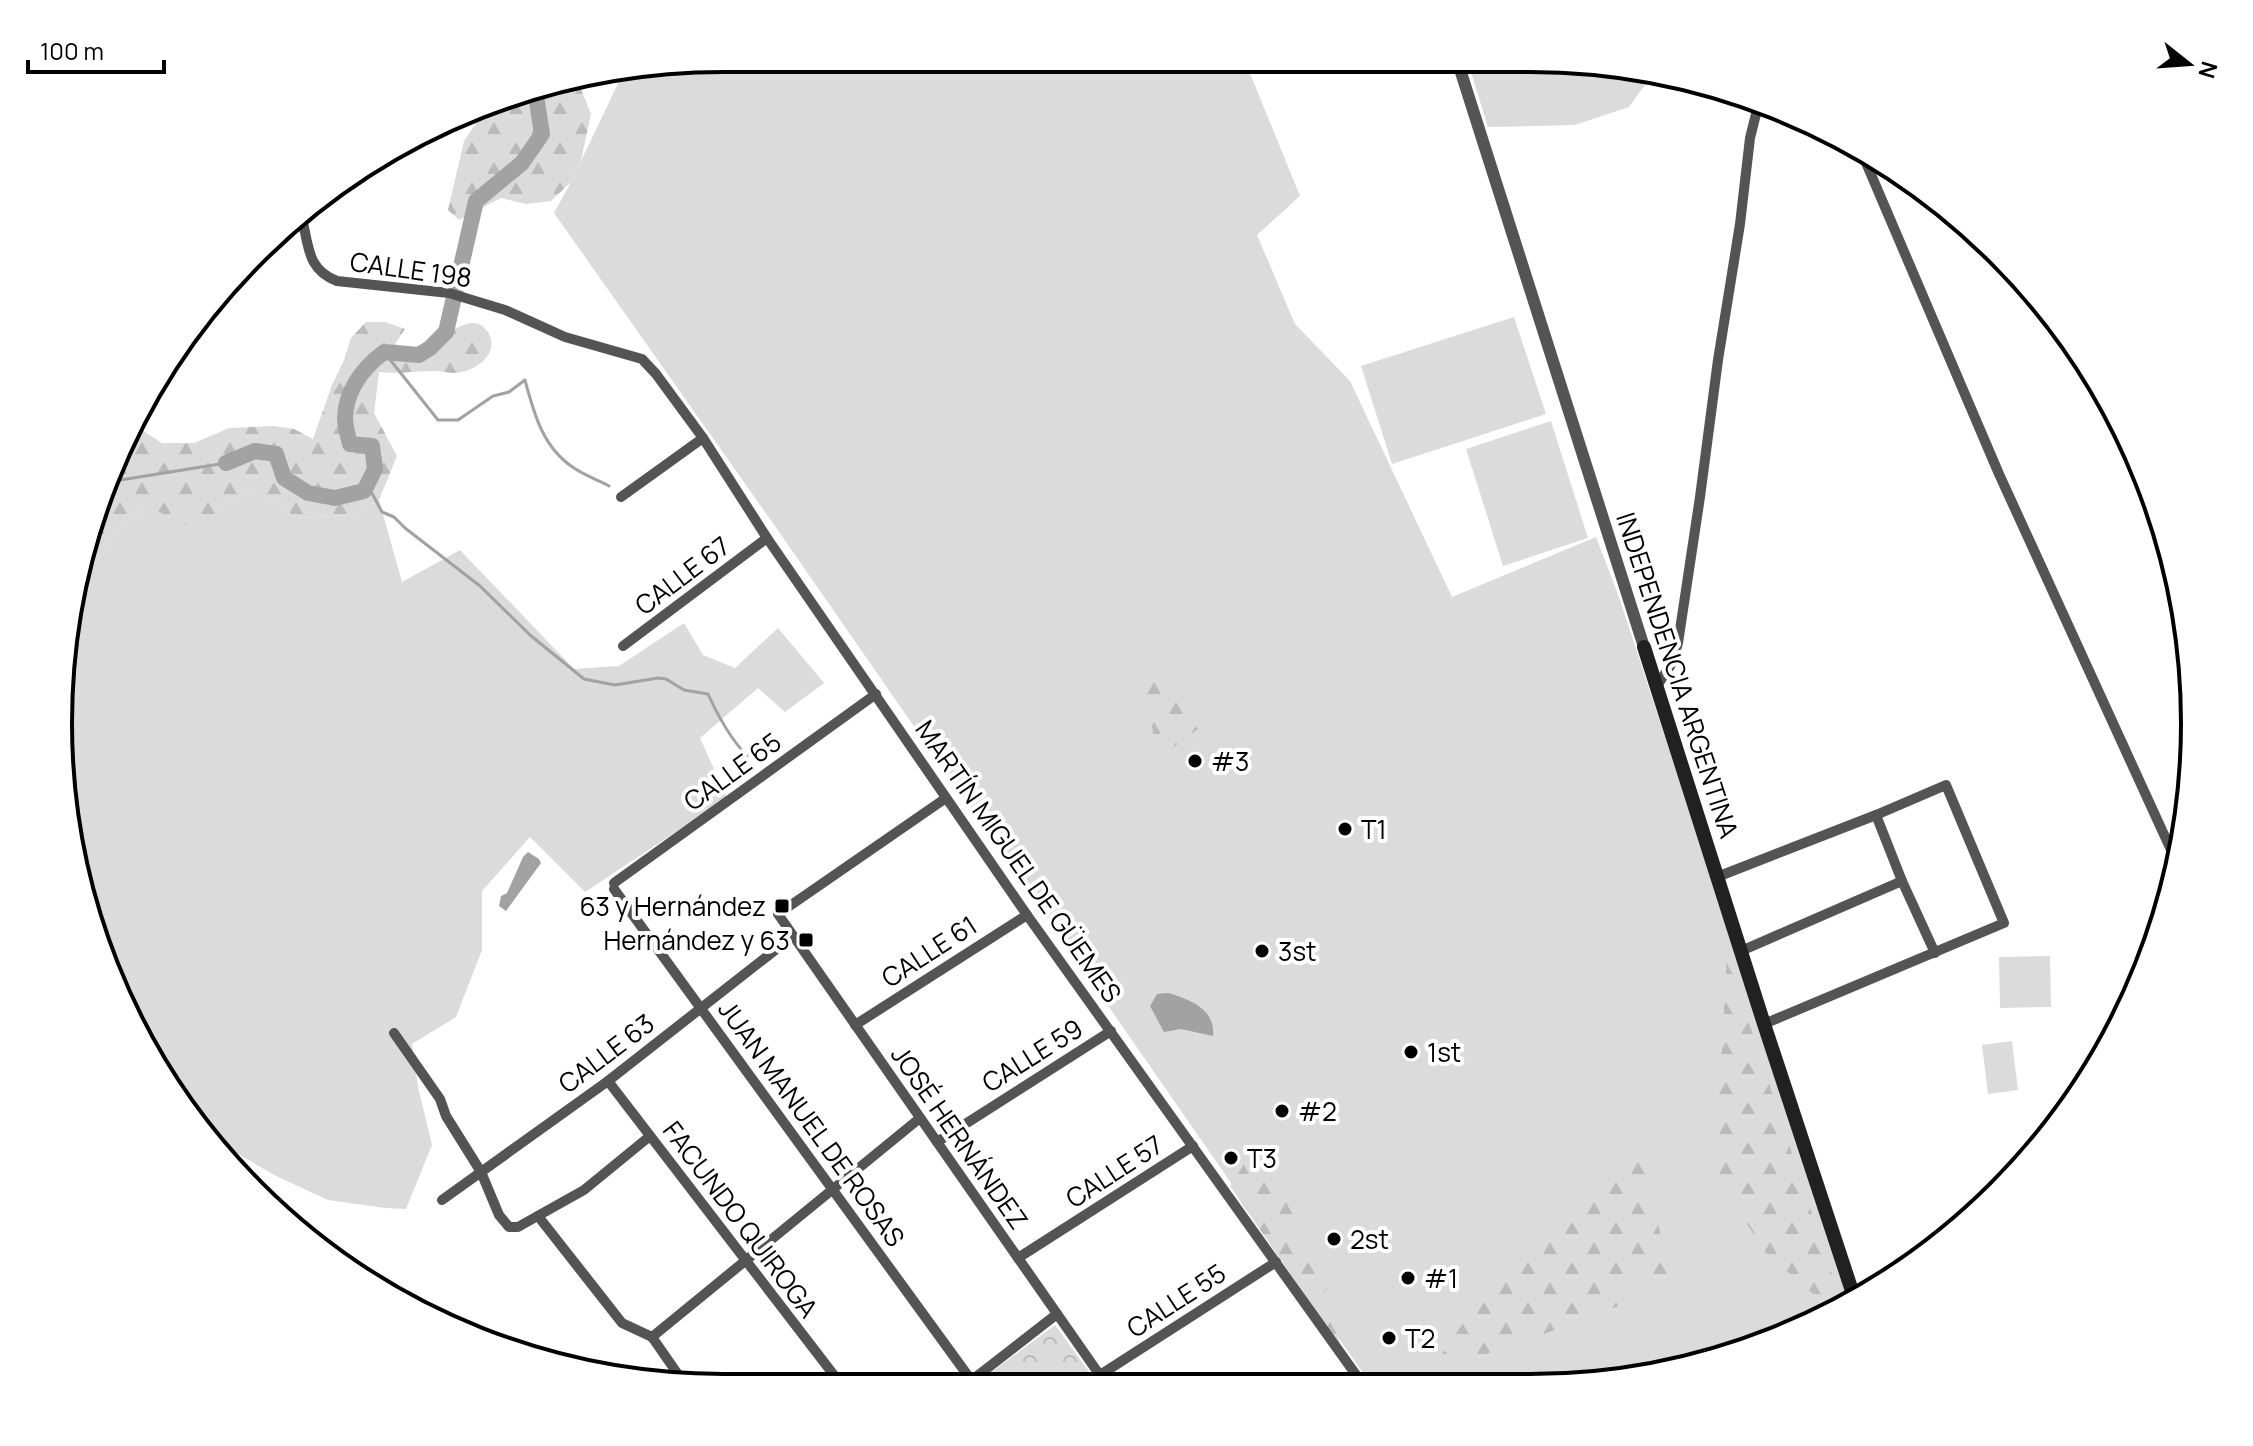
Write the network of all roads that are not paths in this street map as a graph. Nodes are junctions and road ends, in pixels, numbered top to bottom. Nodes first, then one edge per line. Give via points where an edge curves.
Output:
1 (1461, 72) edge
2 (1756, 113) edge
3 (1868, 166) edge
4 (304, 226) edge
5 (642, 359) joint
6 (703, 438) junction
7 (621, 497) dead end
8 (767, 538) junction
9 (623, 646) dead end
10 (1644, 647) joint
11 (1657, 686) junction
12 (876, 694) junction
13 (946, 798) junction
14 (1876, 815) junction
15 (2169, 845) edge
16 (1717, 877) junction
17 (1902, 881) junction
18 (614, 886) joint
19 (1027, 915) junction
20 (793, 936) junction
21 (1741, 951) junction
22 (1935, 953) junction
23 (701, 1009) junction
24 (1764, 1024) junction
25 (855, 1025) junction
26 (1111, 1031) junction
27 (394, 1033) dead end
28 (608, 1081) junction
29 (920, 1118) junction
30 (650, 1136) junction
31 (937, 1142) junction
32 (1193, 1146) junction
33 (481, 1172) junction
34 (832, 1189) junction
35 (442, 1200) dead end
36 (538, 1216) junction
37 (1018, 1258) junction
38 (746, 1262) junction
39 (1276, 1262) junction
40 (1851, 1289) edge
41 (1057, 1314) junction
42 (652, 1337) junction
43 (677, 1373) edge
44 (833, 1374) edge
45 (964, 1374) edge
46 (981, 1374) edge
47 (1099, 1374) edge
48 (1112, 1374) edge
49 (1356, 1374) edge

1 - 10 street, INDEPENDENCIA ARGENTINA
2 - 11 street via 1678,643
3 - 15 street via 1999,474
4 - 5 street, CALLE 198 via 314,264 337,281 466,297 565,337
5 - 6 street, MARTÍN MIGUEL DE GÜEMES
6 - 7 street
6 - 8 street, MARTÍN MIGUEL DE GÜEMES
8 - 9 street, CALLE 67
8 - 12 street, MARTÍN MIGUEL DE GÜEMES
10 - 11 main road, INDEPENDENCIA ARGENTINA
11 - 16 main road, INDEPENDENCIA ARGENTINA
12 - 13 street, MARTÍN MIGUEL DE GÜEMES
12 - 18 street, CALLE 65
13 - 19 street, MARTÍN MIGUEL DE GÜEMES
13 - 20 street, JOSÉ HERNÁNDEZ via 778,914
14 - 16 street
14 - 17 street
14 - 22 street via 1946,785 2004,923
16 - 21 main road, INDEPENDENCIA ARGENTINA
17 - 21 street
17 - 22 street
18 - 23 street, JUAN MANUEL DE ROSAS
19 - 25 street, CALLE 61
19 - 26 street, MARTÍN MIGUEL DE GÜEMES
20 - 23 street, CALLE 63
20 - 25 street, JOSÉ HERNÁNDEZ
21 - 24 main road, INDEPENDENCIA ARGENTINA
22 - 24 street
23 - 28 street, CALLE 63
23 - 34 street, JUAN MANUEL DE ROSAS
24 - 40 main road, INDEPENDENCIA ARGENTINA
25 - 29 street, JOSÉ HERNÁNDEZ
26 - 31 street, CALLE 59
26 - 32 street, MARTÍN MIGUEL DE GÜEMES
27 - 33 street
28 - 30 street, FACUNDO QUIROGA
28 - 33 street, CALLE 63
29 - 31 street, JOSÉ HERNÁNDEZ
29 - 34 street
30 - 36 street via 584,1190
30 - 38 street, FACUNDO QUIROGA
31 - 37 street, JOSÉ HERNÁNDEZ
32 - 37 street, CALLE 57
32 - 39 street, MARTÍN MIGUEL DE GÜEMES
33 - 35 street, CALLE 63
33 - 36 street via 509,1227
34 - 38 street
34 - 45 street, JUAN MANUEL DE ROSAS
36 - 42 street via 622,1323
37 - 41 street, JOSÉ HERNÁNDEZ
38 - 42 street
38 - 44 street, FACUNDO QUIROGA
39 - 48 street, CALLE 55
39 - 49 street, MARTÍN MIGUEL DE GÜEMES
41 - 46 street
41 - 47 street, JOSÉ HERNÁNDEZ
42 - 43 street

